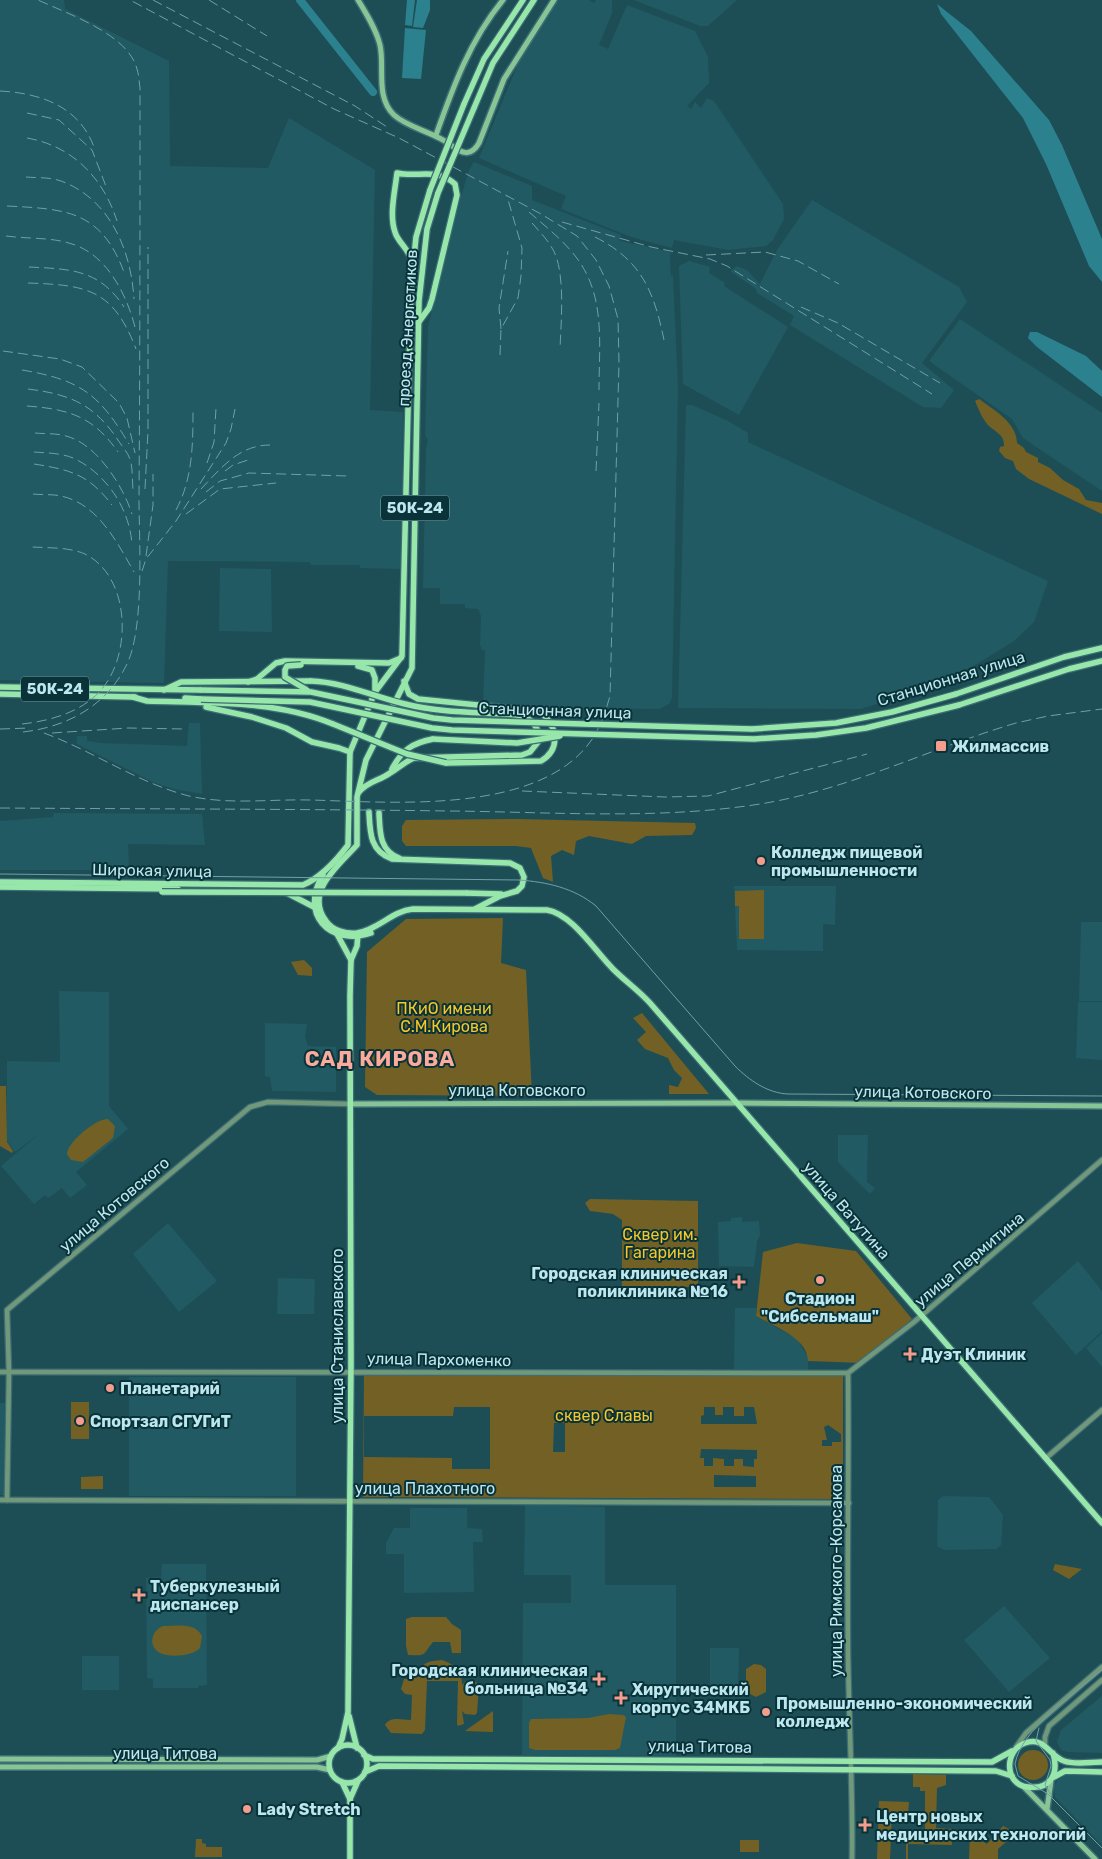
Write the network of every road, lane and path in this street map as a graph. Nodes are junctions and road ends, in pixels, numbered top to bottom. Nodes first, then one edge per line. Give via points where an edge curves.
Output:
1 (358, 0) edge
2 (503, 0) edge
3 (523, 0) edge
4 (534, 0) edge
5 (554, 0) edge
6 (436, 135) junction
7 (416, 237) junction
8 (400, 241) junction
9 (413, 265) junction
10 (419, 301) junction
11 (429, 308) junction
12 (418, 323) junction
13 (1102, 648) edge
14 (401, 657) junction
15 (1102, 661) edge
16 (404, 681) junction
17 (248, 682) junction
18 (0, 687) edge
19 (133, 690) junction
20 (164, 690) junction
21 (312, 692) junction
22 (375, 692) junction
23 (0, 694) edge
24 (133, 697) junction
25 (187, 702) junction
26 (575, 734) junction
27 (350, 752) junction
28 (390, 773) junction
29 (358, 794) junction
30 (369, 812) dead end
31 (379, 812) dead end
32 (408, 862) junction
33 (326, 869) junction
34 (0, 882) edge
35 (0, 887) edge
36 (144, 889) junction
37 (505, 894) junction
38 (314, 907) junction
39 (473, 910) junction
40 (336, 934) junction
41 (358, 935) junction
42 (351, 960) junction
43 (736, 1103) junction
44 (350, 1104) junction
45 (1102, 1106) edge
46 (1102, 1160) edge
47 (921, 1316) junction
48 (351, 1371) junction
49 (0, 1372) edge
50 (9, 1372) junction
51 (848, 1373) junction
52 (1102, 1410) edge
53 (1046, 1458) junction
54 (0, 1500) edge
55 (7, 1500) junction
56 (350, 1500) junction
57 (849, 1503) junction
58 (1102, 1523) edge
59 (1102, 1667) edge
60 (1102, 1680) edge
61 (348, 1712) junction
62 (1045, 1746) junction
63 (338, 1748) junction
64 (357, 1748) junction
65 (1014, 1750) junction
66 (1053, 1753) junction
67 (364, 1755) junction
68 (331, 1756) junction
69 (0, 1759) edge
70 (850, 1761) junction
71 (384, 1762) junction
72 (1102, 1762) edge
73 (0, 1767) edge
74 (851, 1769) junction
75 (330, 1770) junction
76 (365, 1772) junction
77 (1102, 1772) edge
78 (1012, 1776) junction
79 (1052, 1779) junction
80 (358, 1781) junction
81 (342, 1782) junction
82 (1024, 1787) junction
83 (350, 1799) junction
84 (1047, 1809) junction
85 (350, 1859) edge
86 (852, 1859) edge
87 (1095, 1859) edge

1 - 6 main road via 380,45 383,94 387,106 401,120
2 - 6 main road via 489,17 460,68
3 - 7 main road, проезд Энергетиков / 50К-24, bridge via 484,59 430,190
4 - 10 main road, проезд Энергетиков / 50К-24, bridge via 493,63 438,193 427,229
5 - 6 main road via 504,79 476,148 467,153 461,152
7 - 8 main road
7 - 9 main road, проезд Энергетиков / 50К-24
8 - 9 main road via 408,248
8 - 11 main road via 394,228 397,173 408,176 432,172 450,179 457,187 457,195
9 - 14 main road, проезд Энергетиков / 50К-24
10 - 11 main road via 423,309
10 - 12 main road, проезд Энергетиков / 50К-24
11 - 12 main road
12 - 16 main road, проезд Энергетиков / 50К-24 via 412,668
13 - 21 main road, Станционная улица, bridge via 892,712 828,724 752,729 442,719
14 - 17 main road, 50К-24 via 389,663 280,661 258,679
14 - 22 main road
15 - 26 main road, Станционная улица, bridge via 1069,668 894,723 816,735 754,739
16 - 25 main road, bridge via 409,694 424,701 527,709 545,716 554,729 554,744 547,758 536,762 446,763 407,754 316,717 270,708
16 - 29 main road, 50К-24 via 391,714 366,760
17 - 20 main road, 50К-24 via 181,682
17 - 28 main road, bridge via 335,684 414,706 517,714 532,720 538,729 538,742 530,752 522,755 414,758
18 - 19 main road, Станционная улица / 50К-24
19 - 20 main road, Станционная улица / 50К-24
19 - 24 main road
20 - 21 main road, Станционная улица, bridge
21 - 22 main road, bridge via 285,677 287,666 369,668 374,673
22 - 27 main road
23 - 24 main road, Станционная улица / 50К-24
24 - 25 main road, 50К-24 via 147,701
24 - 26 main road, Станционная улица, bridge via 310,702 441,729
25 - 27 main road, 50К-24 via 252,717 286,728 302,739
26 - 28 main road, bridge via 517,743 433,739 412,744
27 - 33 main road via 348,844
28 - 29 main road via 370,782
29 - 41 main road via 357,845 331,871 321,888 319,903 320,911 332,927
30 - 32 main road via 374,847 387,858
31 - 32 main road via 380,836 384,846 395,857
32 - 37 main road via 515,865 524,874 522,886 513,893
33 - 34 main road, Широкая улица via 303,885
33 - 38 main road via 316,888
35 - 36 main road, Широкая улица
36 - 37 main road, bridge via 162,892
36 - 38 main road, Широкая улица via 286,892
37 - 39 main road
38 - 40 main road via 324,925
39 - 41 main road via 399,911 370,933
39 - 43 main road, улица Ватутина via 547,910 566,918 614,971 636,987
40 - 41 main road
40 - 42 main road
41 - 42 main road via 358,946
42 - 44 main road, улица Станиславского
43 - 44 main road, улица Котовского
43 - 45 main road, улица Котовского
43 - 47 main road, улица Ватутина
44 - 48 main road, улица Станиславского
44 - 50 street, улица Котовского via 268,1102 250,1107 7,1310
46 - 47 street, улица Пермитина
47 - 51 street, улица Пермитина
47 - 53 main road, улица Ватутина
48 - 50 street, улица Пархоменко
48 - 51 street, улица Пархоменко
48 - 56 main road, улица Станиславского
49 - 50 street, улица Пархоменко
50 - 55 street
51 - 57 street, улица Римского-Корсакова
52 - 53 street
53 - 58 main road, улица Ватутина
54 - 55 street, улица Плахотного
55 - 56 street, улица Плахотного
56 - 57 street, улица Плахотного
56 - 61 main road, улица Станиславского
57 - 70 street, улица Римского-Корсакова
59 - 65 street via 1026,1733
60 - 62 street via 1049,1726
61 - 63 main road
61 - 64 main road
62 - 65 main road via 1030,1741
62 - 66 main road
63 - 64 main road
63 - 68 main road
64 - 67 main road
65 - 70 main road, улица Титова via 992,1762
65 - 78 main road via 1009,1765
66 - 72 main road via 1065,1762
66 - 79 main road via 1056,1762
67 - 71 main road
67 - 76 main road via 367,1762
68 - 69 main road, улица Титова via 317,1760
68 - 75 main road
70 - 71 main road, улица Титова
70 - 74 street, улица Римского-Корсакова
71 - 74 main road, улица Титова
71 - 76 main road
73 - 75 main road, улица Титова via 317,1767
74 - 78 main road, улица Титова via 996,1771
74 - 86 street, улица Римского-Корсакова
75 - 81 main road
76 - 80 main road
77 - 79 main road via 1065,1771
78 - 82 main road
79 - 82 main road via 1038,1788
79 - 84 main road
80 - 81 main road
80 - 83 main road
81 - 83 main road
82 - 84 main road
83 - 85 main road
84 - 87 main road

